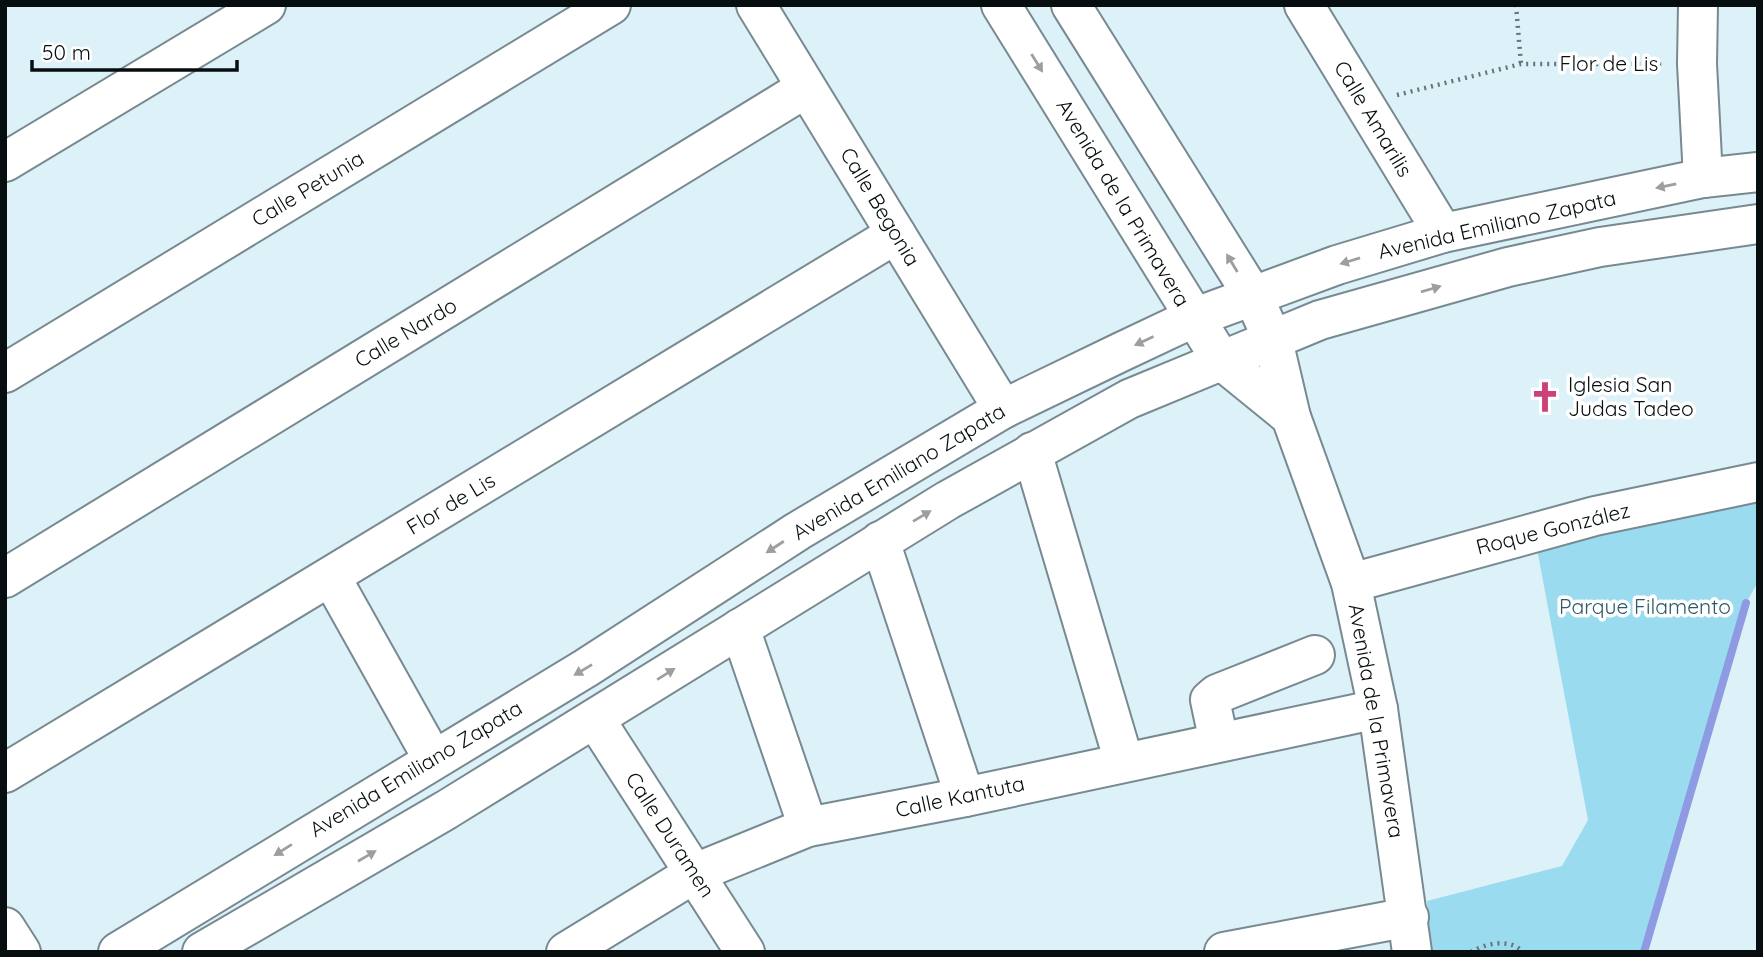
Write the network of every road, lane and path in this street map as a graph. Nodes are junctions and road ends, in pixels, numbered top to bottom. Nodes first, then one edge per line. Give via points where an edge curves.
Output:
1 (266, 5) edge
2 (611, 5) edge
3 (756, 5) edge
4 (1001, 5) edge
5 (1071, 5) edge
6 (1304, 5) edge
7 (1516, 5) edge
8 (1699, 5) edge
9 (1521, 64) junction
10 (1697, 64) junction
11 (806, 88) junction
12 (1364, 104) junction
13 (5, 162) edge
14 (1758, 172) edge
15 (1703, 178) junction
16 (1758, 225) edge
17 (1443, 233) junction
18 (896, 234) junction
19 (1253, 296) junction
20 (1193, 318) junction
21 (1273, 340) junction
22 (1221, 360) junction
23 (5, 373) edge
24 (1003, 410) junction
25 (1291, 417) junction
26 (1032, 452) junction
27 (1758, 482) edge
28 (880, 541) junction
29 (331, 576) junction
30 (5, 578) edge
31 (1351, 583) junction
32 (740, 628) junction
33 (1315, 654) dead end
34 (1378, 709) junction
35 (595, 719) junction
36 (1219, 742) junction
37 (433, 759) junction
38 (1124, 762) junction
39 (5, 774) edge
40 (965, 797) junction
41 (808, 827) junction
42 (695, 873) junction
43 (5, 927) edge
44 (1411, 934) edge
45 (20, 952) edge
46 (118, 952) edge
47 (202, 952) edge
48 (566, 952) edge
49 (745, 952) edge
50 (1224, 952) edge
51 (1471, 952) edge
52 (1523, 952) edge

1 - 13 street
2 - 23 street, Calle Petunia
3 - 11 street, Calle Begonia
4 -> 20 street, Avenida de la Primavera
19 -> 5 street, Avenida de la Primavera
6 - 12 street, Calle Amarilis
7 - 9 path
8 - 10 street
9 - 10 path, Flor de Lis
9 - 12 path, Flor de Lis
10 - 15 street
11 - 18 street, Calle Begonia
11 - 30 street, Calle Nardo
12 - 17 street, Calle Amarilis
14 - 15 street, Avenida Emiliano Zapata
15 -> 17 street, Avenida Emiliano Zapata
21 -> 16 street, Avenida Emiliano Zapata via 1320,320 1508,267 1600,247
17 -> 19 street, Avenida Emiliano Zapata
18 - 24 street, Calle Begonia
18 - 29 street, Flor de Lis
19 - 20 street, Avenida Emiliano Zapata
19 - 21 street, Avenida de la Primavera
20 - 22 street, Avenida de la Primavera
20 -> 24 street, Avenida Emiliano Zapata
21 - 22 street, Avenida Emiliano Zapata
21 - 25 street, Avenida de la Primavera
22 - 25 street, Avenida de la Primavera
22 - 26 street, Avenida Emiliano Zapata via 1129,400
24 -> 37 street, Avenida Emiliano Zapata via 798,531 586,668
25 - 31 street, Avenida de la Primavera
28 -> 26 street, Avenida Emiliano Zapata
26 - 38 street
27 - 31 street, Roque González via 1595,516
28 - 32 street, Avenida Emiliano Zapata
28 - 40 street
29 - 37 street
29 - 39 street, Flor de Lis
31 - 34 street, Avenida de la Primavera
35 -> 32 street, Avenida Emiliano Zapata
32 - 41 street
33 - 36 street via 1210,700
34 - 36 street, Calle Kantuta
34 - 44 street, Avenida de la Primavera
35 - 42 street, Calle Duramen
47 -> 35 street, Avenida Emiliano Zapata
36 - 38 street, Calle Kantuta
37 -> 46 street, Avenida Emiliano Zapata
38 - 40 street, Calle Kantuta
40 - 41 street, Calle Kantuta
41 - 42 street, Calle Kantuta
42 - 48 street, Calle Kantuta
42 - 49 street, Calle Duramen
43 - 45 street
44 - 50 street
51 - 52 path via 1497,942

